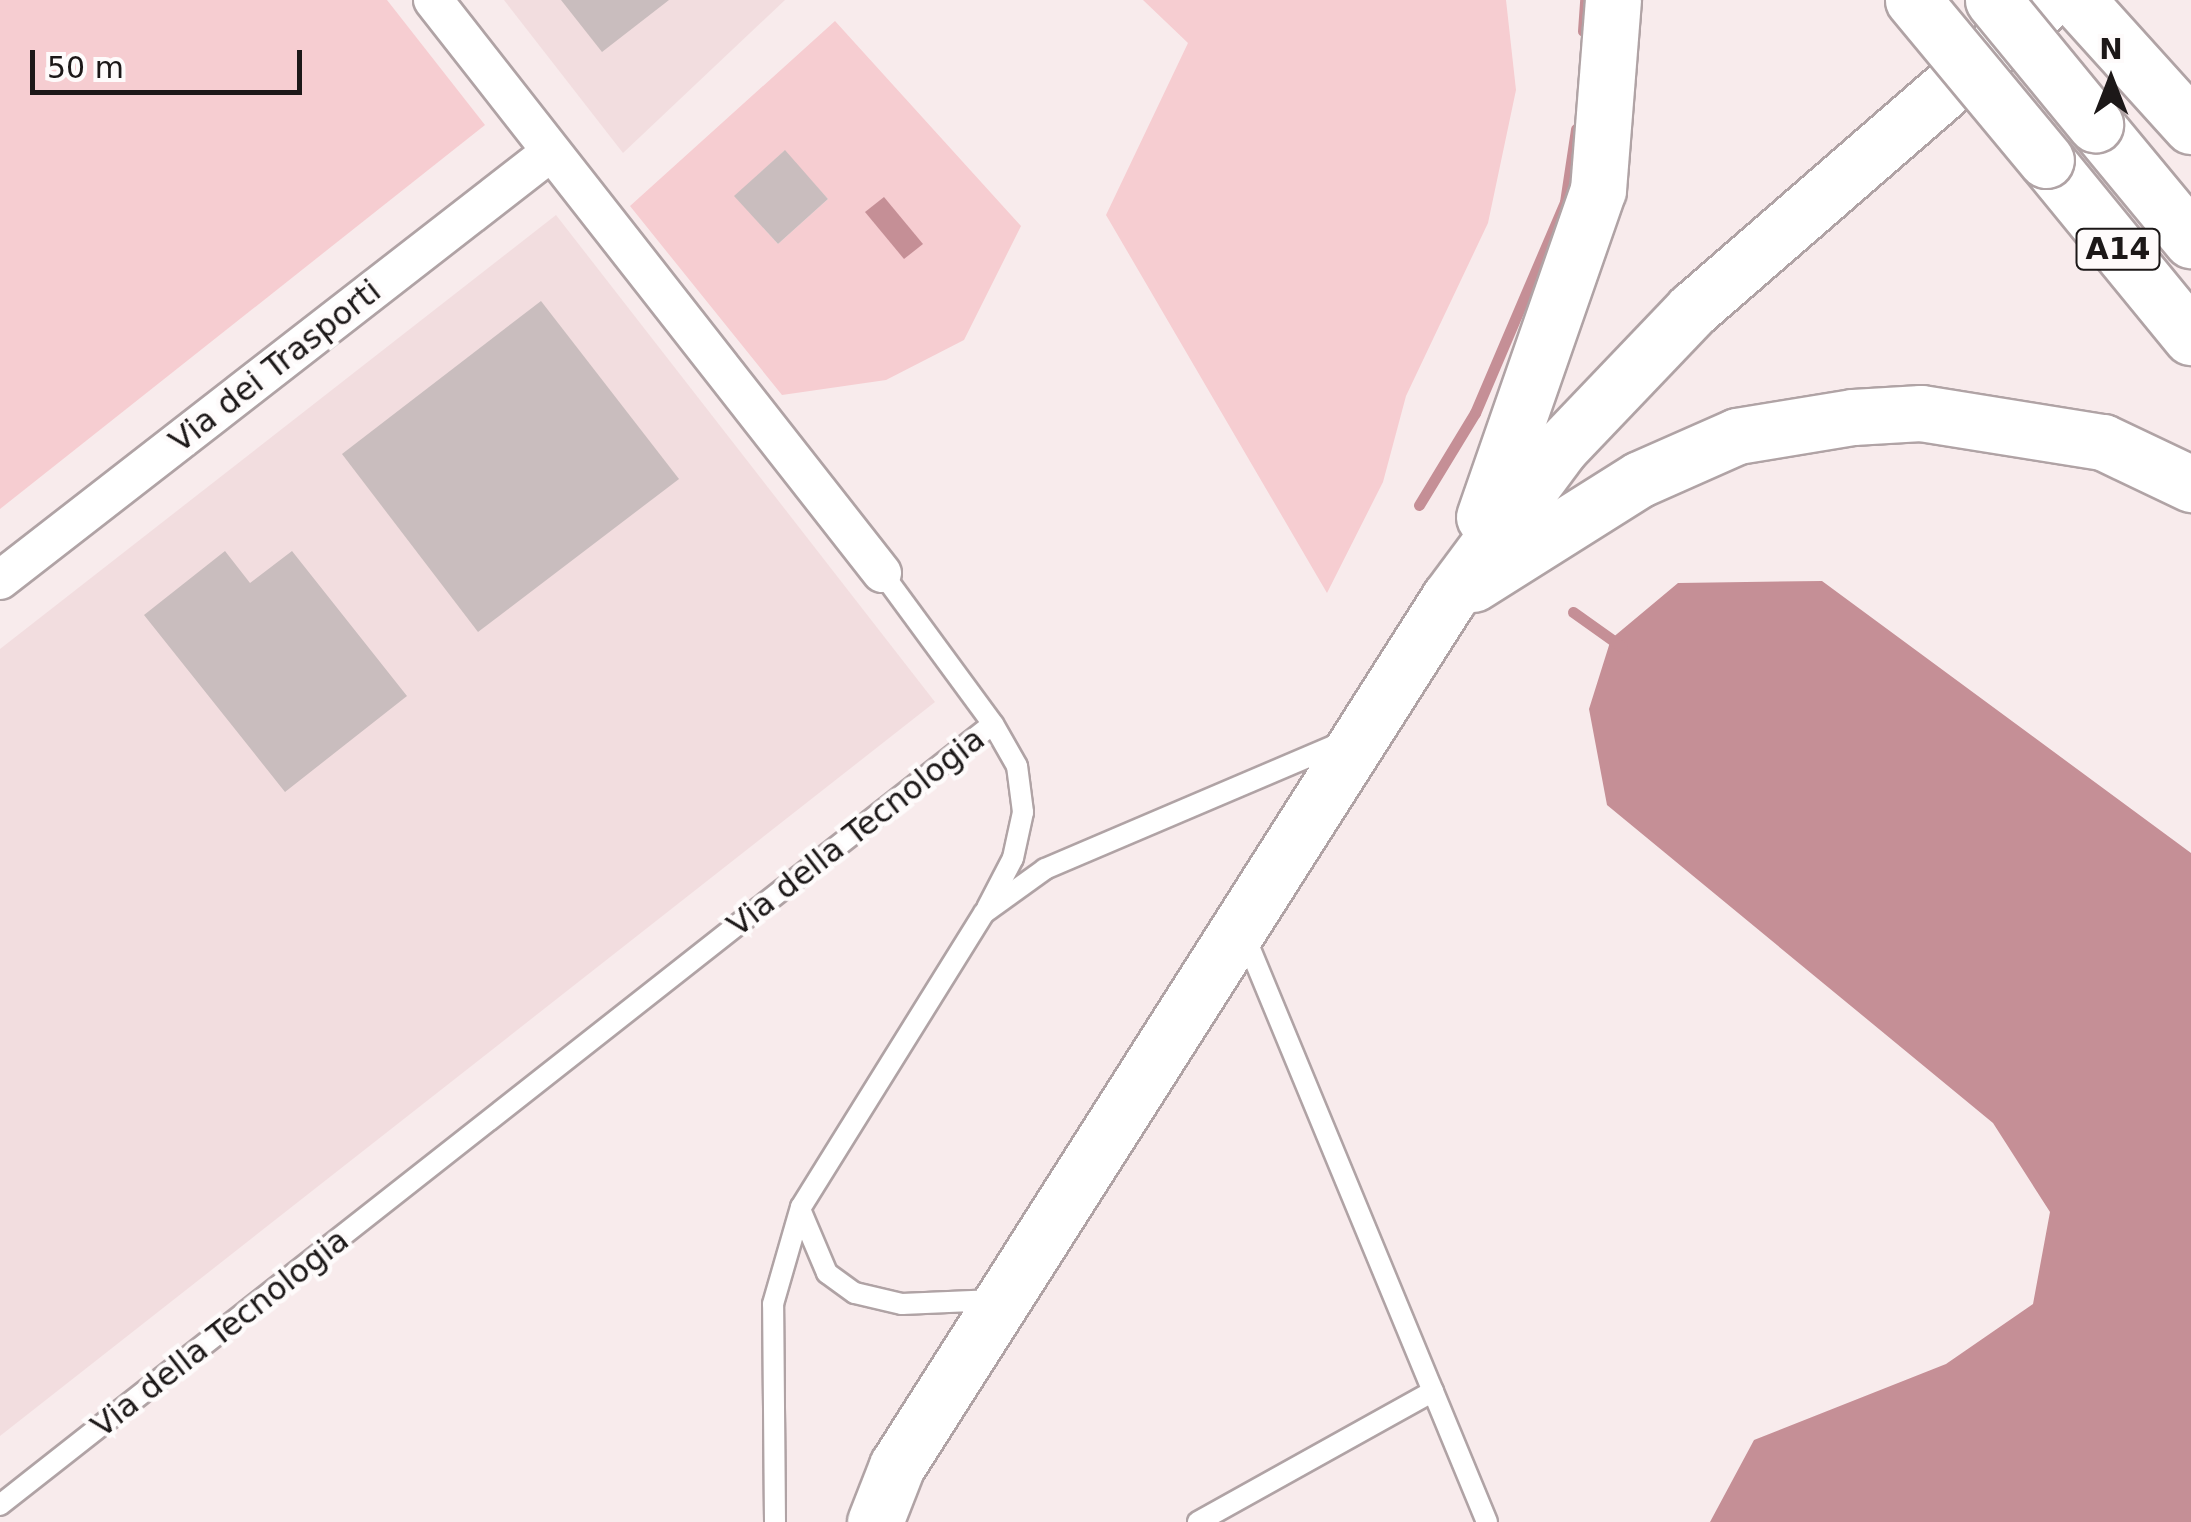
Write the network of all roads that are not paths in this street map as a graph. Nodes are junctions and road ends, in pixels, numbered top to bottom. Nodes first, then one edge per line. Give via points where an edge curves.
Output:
1 (433, 0) edge
2 (1613, 0) edge
3 (1913, 0) edge
4 (1993, 0) edge
5 (2049, 0) edge
6 (2076, 0) edge
7 (2191, 126) edge
8 (551, 152) junction
9 (2191, 240) edge
10 (2191, 337) edge
11 (2191, 484) edge
12 (882, 573) joint
13 (0, 580) edge
14 (1450, 598) junction
15 (993, 724) junction
16 (1363, 734) junction
17 (984, 913) junction
18 (1241, 926) junction
19 (801, 1208) junction
20 (1003, 1299) junction
21 (1432, 1391) junction
22 (0, 1506) edge
23 (774, 1522) edge
24 (874, 1522) edge
25 (1198, 1522) edge
26 (1487, 1522) edge

1 - 8 street, Via della Tecnologia
2 - 14 highway via 1598,190 1511,452
3 - 10 highway, A14, bridge
4 - 9 highway, A14, bridge
5 - 14 highway via 1692,310 1562,446
6 - 7 highway
8 - 12 street, Via della Tecnologia
8 - 13 street, Via dei Trasporti
11 - 14 highway via 2102,442 1921,413 1834,420 1737,436 1640,479
12 - 15 lane, Via della Tecnologia
14 - 16 highway
15 - 17 lane via 1017,766 1022,812 1013,858
15 - 22 lane, Via della Tecnologia
16 - 17 lane via 1045,869
16 - 18 highway
17 - 19 lane
18 - 20 highway
18 - 21 lane
19 - 20 lane via 808,1243 854,1293 902,1304
19 - 23 lane via 773,1304
20 - 24 highway via 897,1466
21 - 25 lane
21 - 26 lane

